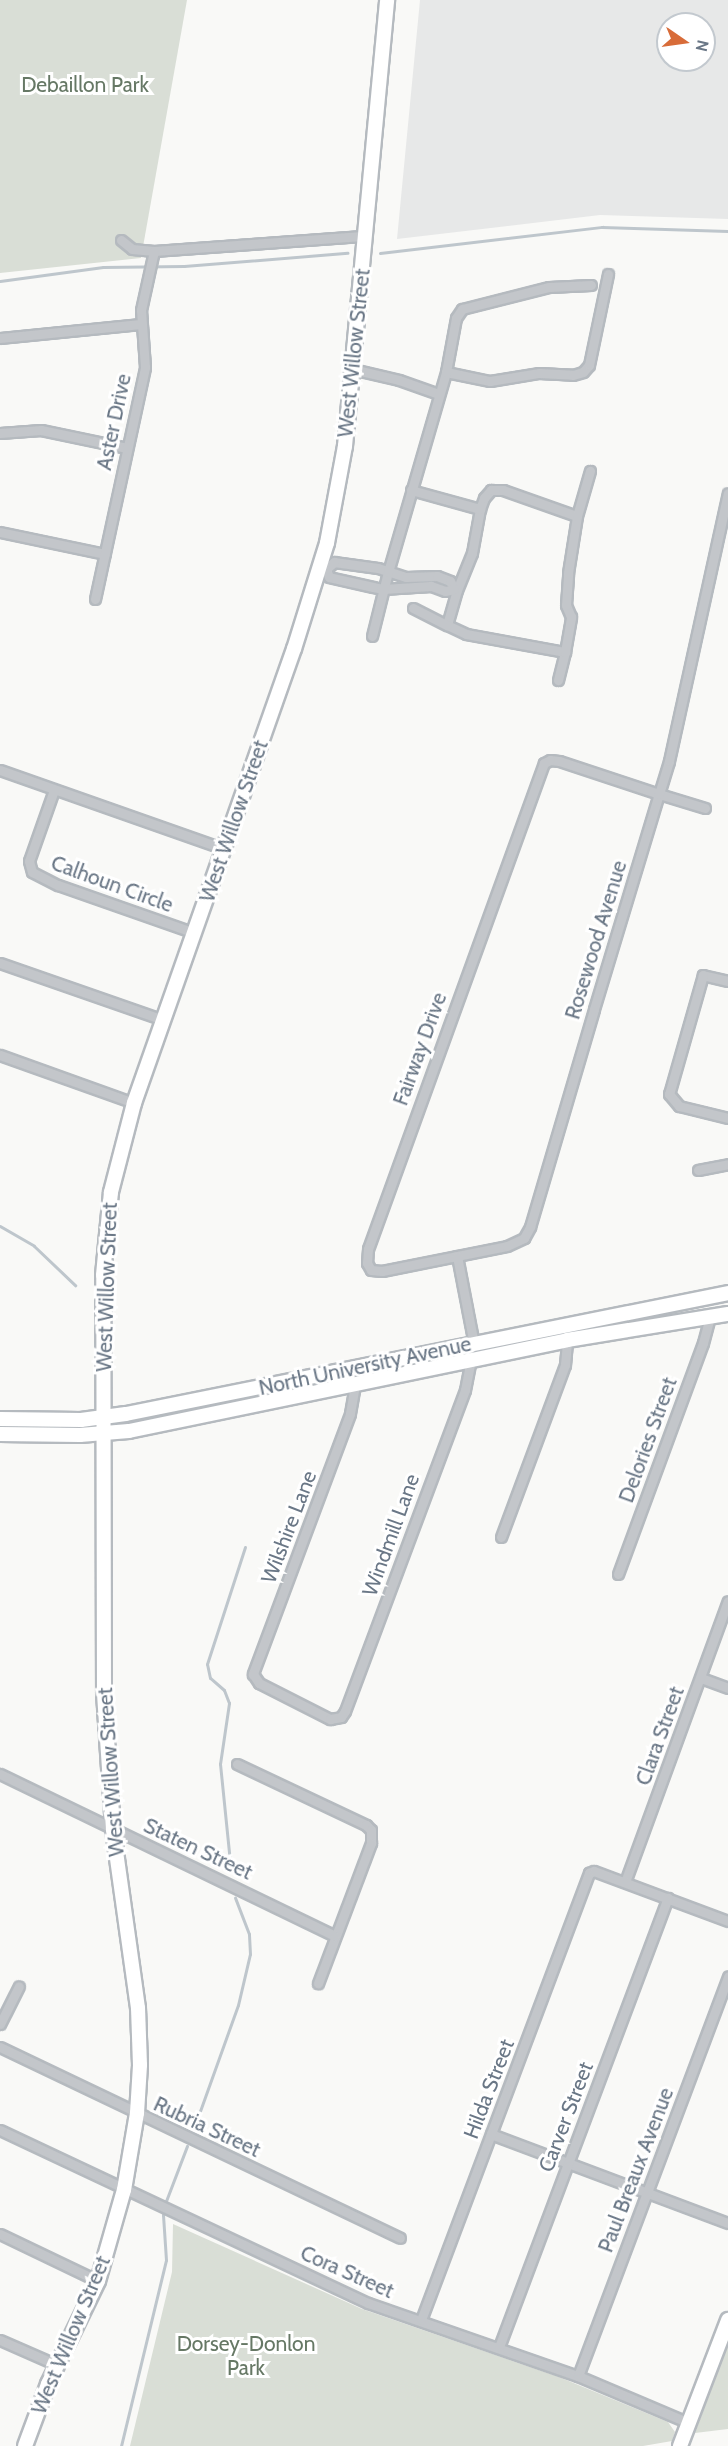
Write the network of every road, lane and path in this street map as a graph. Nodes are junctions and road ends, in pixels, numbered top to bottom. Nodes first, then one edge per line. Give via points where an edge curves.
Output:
1 (387, 0) edge
2 (365, 236) junction
3 (121, 240) dead end
4 (154, 251) junction
5 (608, 274) dead end
6 (591, 285) dead end
7 (141, 324) junction
8 (0, 338) edge
9 (352, 369) junction
10 (446, 372) junction
11 (439, 394) junction
12 (0, 433) edge
13 (127, 448) junction
14 (590, 471) dead end
15 (411, 490) junction
16 (728, 493) edge
17 (480, 509) junction
18 (577, 516) junction
19 (0, 532) edge
20 (105, 554) junction
21 (360, 566) junction
22 (323, 568) junction
23 (388, 572) junction
24 (364, 585) junction
25 (383, 589) junction
26 (455, 589) junction
27 (95, 598) dead end
28 (412, 608) dead end
29 (447, 625) junction
30 (372, 636) dead end
31 (564, 652) junction
32 (558, 680) dead end
33 (0, 770) edge
34 (54, 790) junction
35 (659, 794) junction
36 (705, 807) dead end
37 (224, 849) junction
38 (195, 933) junction
39 (0, 963) edge
40 (728, 981) edge
41 (164, 1020) junction
42 (0, 1055) edge
43 (134, 1103) junction
44 (728, 1118) edge
45 (728, 1164) edge
46 (698, 1170) dead end
47 (457, 1256) junction
48 (728, 1293) edge
49 (712, 1296) junction
50 (728, 1314) edge
51 (710, 1317) junction
52 (567, 1340) junction
53 (474, 1344) junction
54 (471, 1360) junction
55 (356, 1368) junction
56 (355, 1385) junction
57 (103, 1418) junction
58 (0, 1419) edge
59 (0, 1434) edge
60 (104, 1434) junction
61 (501, 1537) dead end
62 (618, 1574) dead end
63 (728, 1601) edge
64 (701, 1678) junction
65 (255, 1679) joint
66 (728, 1688) edge
67 (237, 1764) dead end
68 (0, 1774) edge
69 (113, 1829) junction
70 (625, 1882) junction
71 (668, 1898) junction
72 (728, 1921) edge
73 (335, 1936) junction
74 (728, 1977) edge
75 (318, 1983) dead end
76 (19, 1986) dead end
77 (0, 2024) edge
78 (0, 2047) edge
79 (137, 2113) junction
80 (0, 2130) edge
81 (491, 2134) junction
82 (568, 2163) junction
83 (124, 2190) junction
84 (647, 2192) junction
85 (728, 2223) edge
86 (0, 2234) edge
87 (400, 2238) dead end
88 (98, 2281) junction
89 (421, 2320) junction
90 (728, 2320) edge
91 (0, 2340) edge
92 (499, 2347) junction
93 (57, 2365) junction
94 (578, 2376) junction
95 (689, 2423) junction
96 (25, 2446) edge
97 (680, 2446) edge

1 - 2 main road, West Willow Street
2 - 4 street
2 - 9 main road, West Willow Street
3 - 4 street via 132,249
4 - 7 street, Aster Drive
5 - 10 street via 589,365 583,372 490,381
6 - 10 street via 549,287 462,309 456,318
7 - 8 street
7 - 13 street, Aster Drive via 144,367
9 - 11 street
9 - 22 main road, West Willow Street via 340,480
10 - 11 street
11 - 15 street
12 - 13 street via 41,430
13 - 20 street, Aster Drive
14 - 18 street
15 - 17 street
15 - 23 street
16 - 35 street, Rosewood Avenue via 681,715
17 - 18 street via 491,490 503,489
17 - 26 street via 472,553
18 - 31 street via 566,605 571,617
19 - 20 street
20 - 27 street, Aster Drive
21 - 22 street via 334,562
21 - 23 street
21 - 24 street via 369,577
22 - 24 street via 329,577
22 - 37 main road, West Willow Street
23 - 25 street
23 - 26 street via 406,577 437,576 450,581
24 - 25 street
25 - 26 street
25 - 30 street
26 - 29 street
28 - 29 street
29 - 31 street via 466,634
31 - 32 street
33 - 34 street
34 - 37 street
34 - 38 street, Calhoun Circle via 29,861 32,872 47,881
35 - 36 street
35 - 47 street, Rosewood Avenue via 530,1227 516,1243
35 - 47 street, Fairway Drive via 560,761 548,761 540,770 367,1258 369,1267 379,1272
37 - 38 main road, West Willow Street
38 - 41 main road, West Willow Street
39 - 41 street
40 - 44 street via 702,975 669,1094 679,1106
41 - 43 main road, West Willow Street
42 - 43 street
43 - 57 main road, West Willow Street via 111,1192 106,1239
45 - 46 street
47 - 53 street
48 - 49 main road, North University Avenue
49 - 51 main road
49 - 53 main road, North University Avenue
50 - 51 main road, North University Avenue
51 - 52 main road, North University Avenue
51 - 62 street, Delories Street via 704,1343
52 - 54 main road, North University Avenue
52 - 61 street via 565,1365
53 - 55 main road, North University Avenue
54 - 56 main road, North University Avenue
54 - 65 street, Windmill Lane via 465,1390 345,1711 338,1718 324,1717
55 - 56 main road
55 - 57 main road, North University Avenue
56 - 60 main road, North University Avenue
56 - 65 street, Wilshire Lane via 350,1414 253,1674
57 - 58 main road, North University Avenue
57 - 60 main road, West Willow Street
59 - 60 main road, North University Avenue
60 - 69 main road, West Willow Street via 104,1692
63 - 64 street, Clara Street
64 - 66 street
64 - 70 street, Clara Street
67 - 73 street via 371,1830 371,1843
68 - 69 street, Staten Street
69 - 73 street, Staten Street
69 - 79 main road, West Willow Street via 138,2008
70 - 71 street
70 - 81 street, Hilda Street via 591,1871
71 - 72 street
71 - 82 street, Carver Street
73 - 75 street
74 - 84 street, Paul Breaux Avenue
76 - 77 street
78 - 79 street, Rubria Street
79 - 83 main road, West Willow Street
79 - 87 street, Rubria Street
80 - 83 street, Cora Street
81 - 82 street
81 - 89 street, Hilda Street
82 - 84 street
82 - 92 street, Carver Street
83 - 88 main road, West Willow Street
83 - 89 street, Cora Street via 368,2303
84 - 85 street
84 - 94 street, Paul Breaux Avenue
86 - 88 street
88 - 93 main road, West Willow Street
89 - 92 street, Cora Street
90 - 95 main road
91 - 93 street
92 - 94 street, Cora Street
93 - 96 main road, West Willow Street
94 - 95 street, Cora Street
95 - 97 main road

